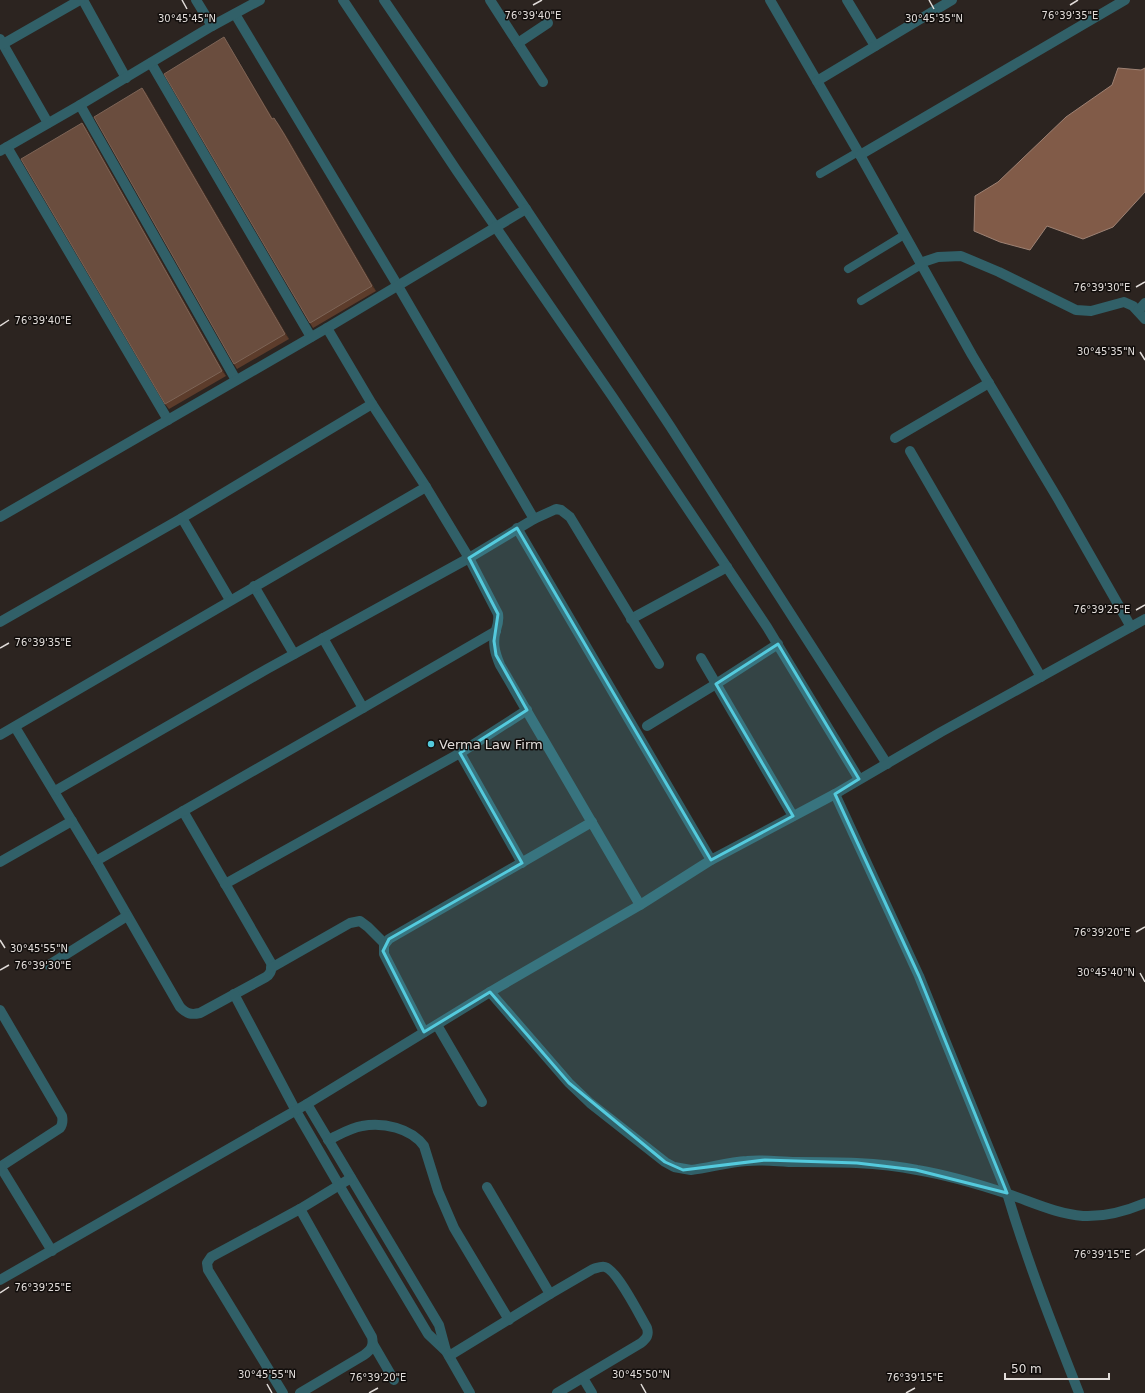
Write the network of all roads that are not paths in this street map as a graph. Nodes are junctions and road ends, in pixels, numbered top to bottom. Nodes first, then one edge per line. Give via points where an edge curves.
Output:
1 (81, 0) edge
2 (196, 0) edge
3 (260, 0) edge
4 (343, 0) edge
5 (384, 0) edge
6 (490, 0) edge
7 (770, 0) edge
8 (847, 0) edge
9 (952, 0) edge
10 (1125, 0) edge
11 (235, 14) junction
12 (548, 23) dead end
13 (212, 26) junction
14 (1, 42) edge
15 (518, 43) junction
16 (875, 46) junction
17 (151, 63) junction
18 (126, 78) junction
19 (817, 81) junction
20 (543, 82) dead end
21 (80, 106) junction
22 (48, 123) junction
23 (4, 149) edge
24 (859, 153) junction
25 (820, 174) dead end
26 (526, 209) junction
27 (495, 227) junction
28 (904, 235) junction
29 (920, 264) junction
30 (848, 269) dead end
31 (398, 286) junction
32 (861, 301) dead end
33 (1143, 311) edge
34 (327, 328) junction
35 (311, 337) junction
36 (236, 380) junction
37 (989, 383) junction
38 (372, 404) junction
39 (168, 420) junction
40 (895, 438) dead end
41 (910, 451) dead end
42 (426, 487) junction
43 (0, 517) edge
44 (182, 518) junction
45 (534, 519) junction
46 (517, 528) junction
47 (469, 558) junction
48 (727, 567) junction
49 (254, 586) junction
50 (230, 600) junction
51 (631, 619) junction
52 (1145, 619) edge
53 (0, 622) edge
54 (1132, 627) junction
55 (496, 631) junction
56 (323, 638) junction
57 (778, 644) junction
58 (294, 654) junction
59 (701, 658) dead end
60 (659, 664) dead end
61 (1041, 677) junction
62 (716, 684) junction
63 (363, 708) junction
64 (527, 710) junction
65 (647, 726) dead end
66 (15, 727) junction
67 (0, 735) edge
68 (460, 753) junction
69 (887, 764) junction
70 (859, 779) junction
71 (55, 791) junction
72 (835, 794) junction
73 (183, 811) junction
74 (793, 816) junction
75 (72, 821) junction
76 (592, 822) junction
77 (96, 860) junction
78 (711, 860) junction
79 (0, 862) edge
80 (522, 863) junction
81 (225, 884) junction
82 (640, 905) junction
83 (127, 916) junction
84 (385, 944) junction
85 (49, 964) dead end
86 (271, 968) junction
87 (490, 992) junction
88 (234, 994) junction
89 (0, 1010) edge
90 (437, 1025) junction
91 (424, 1032) junction
92 (482, 1102) dead end
93 (307, 1104) junction
94 (296, 1111) junction
95 (328, 1140) junction
96 (0, 1166) edge
97 (351, 1178) junction
98 (339, 1185) junction
99 (486, 1187) dead end
100 (1007, 1193) junction
101 (1145, 1203) edge
102 (300, 1209) junction
103 (52, 1251) junction
104 (0, 1280) edge
105 (550, 1294) junction
106 (509, 1320) junction
107 (373, 1344) junction
108 (447, 1353) junction
109 (583, 1378) junction
110 (394, 1380) dead end
111 (283, 1393) edge
112 (300, 1393) edge
113 (470, 1393) edge
114 (557, 1393) edge
115 (592, 1393) edge
116 (1079, 1393) edge

1 - 14 street
1 - 18 street
2 - 13 street
3 - 11 street
4 - 27 street
5 - 26 street
6 - 15 street
7 - 19 street
8 - 16 street
9 - 16 street
10 - 24 street
11 - 13 street
11 - 31 street
12 - 15 street
13 - 17 street
14 - 22 street
15 - 20 street
16 - 19 street
17 - 18 street
17 - 35 street
18 - 21 street
19 - 24 street
21 - 22 street
21 - 36 street
22 - 23 street
23 - 39 street
24 - 25 lane
24 - 28 street
26 - 27 street
26 - 69 street via 670,426
27 - 31 street
27 - 48 street
28 - 29 street
28 - 30 lane
29 - 32 lane
29 - 33 street via 938,257 961,256 1076,310 1091,311 1124,302
29 - 37 street
31 - 34 street
31 - 45 street
34 - 35 street
34 - 38 street
35 - 36 street
36 - 39 street
37 - 40 street
37 - 54 street
38 - 42 street
38 - 44 street
39 - 43 street
41 - 61 street
42 - 47 street
42 - 49 street
44 - 50 street
44 - 53 street
45 - 46 street
45 - 51 street via 556,509 570,517
46 - 47 street
46 - 78 street
47 - 55 street via 498,614
47 - 56 street
48 - 51 street
48 - 57 street
49 - 50 street
49 - 58 street
50 - 66 street
51 - 60 street
52 - 54 street
54 - 61 street
55 - 63 street
55 - 64 street via 496,655
56 - 58 street
56 - 63 street
57 - 62 street
57 - 70 street
58 - 71 street
59 - 62 street
61 - 69 street
62 - 65 street
62 - 74 street
63 - 73 street
64 - 68 street
64 - 76 street
66 - 67 street
66 - 71 street
68 - 80 street
68 - 81 street
69 - 70 street
70 - 72 street
71 - 75 street
72 - 74 street
72 - 100 street via 919,976
73 - 77 street
73 - 81 street
74 - 78 street
75 - 77 street
75 - 79 street
76 - 80 street
76 - 82 street
77 - 83 street
78 - 82 street
80 - 84 street
81 - 86 street
82 - 87 street
83 - 85 street
83 - 88 street via 180,1007 186,1013 200,1013
84 - 86 street via 360,921 350,922
84 - 91 street via 384,954
86 - 88 street via 266,978
87 - 90 street
87 - 100 street via 569,1083 590,1103 674,1167 691,1170 765,1160 857,1163 939,1174
88 - 94 street
89 - 96 street via 63,1121 60,1128
90 - 91 street
90 - 92 street
91 - 93 street
93 - 94 street
93 - 95 street
94 - 98 street
94 - 103 street
95 - 97 street
95 - 106 street via 362,1126 376,1125 398,1128 419,1140 426,1151 438,1191 454,1228
96 - 103 street
97 - 98 street
97 - 108 street via 439,1325
98 - 102 street
98 - 108 street via 428,1334
99 - 105 street
100 - 101 street via 1066,1213 1084,1216 1127,1210
100 - 116 street via 1032,1271
102 - 107 street via 372,1337
102 - 111 street via 211,1257 207,1263 208,1270
103 - 104 street
105 - 106 street
105 - 109 street via 593,1270 606,1267 619,1280 647,1328 647,1338
106 - 108 street
107 - 110 street
107 - 112 street via 364,1355
108 - 113 street
109 - 114 street
109 - 115 street

